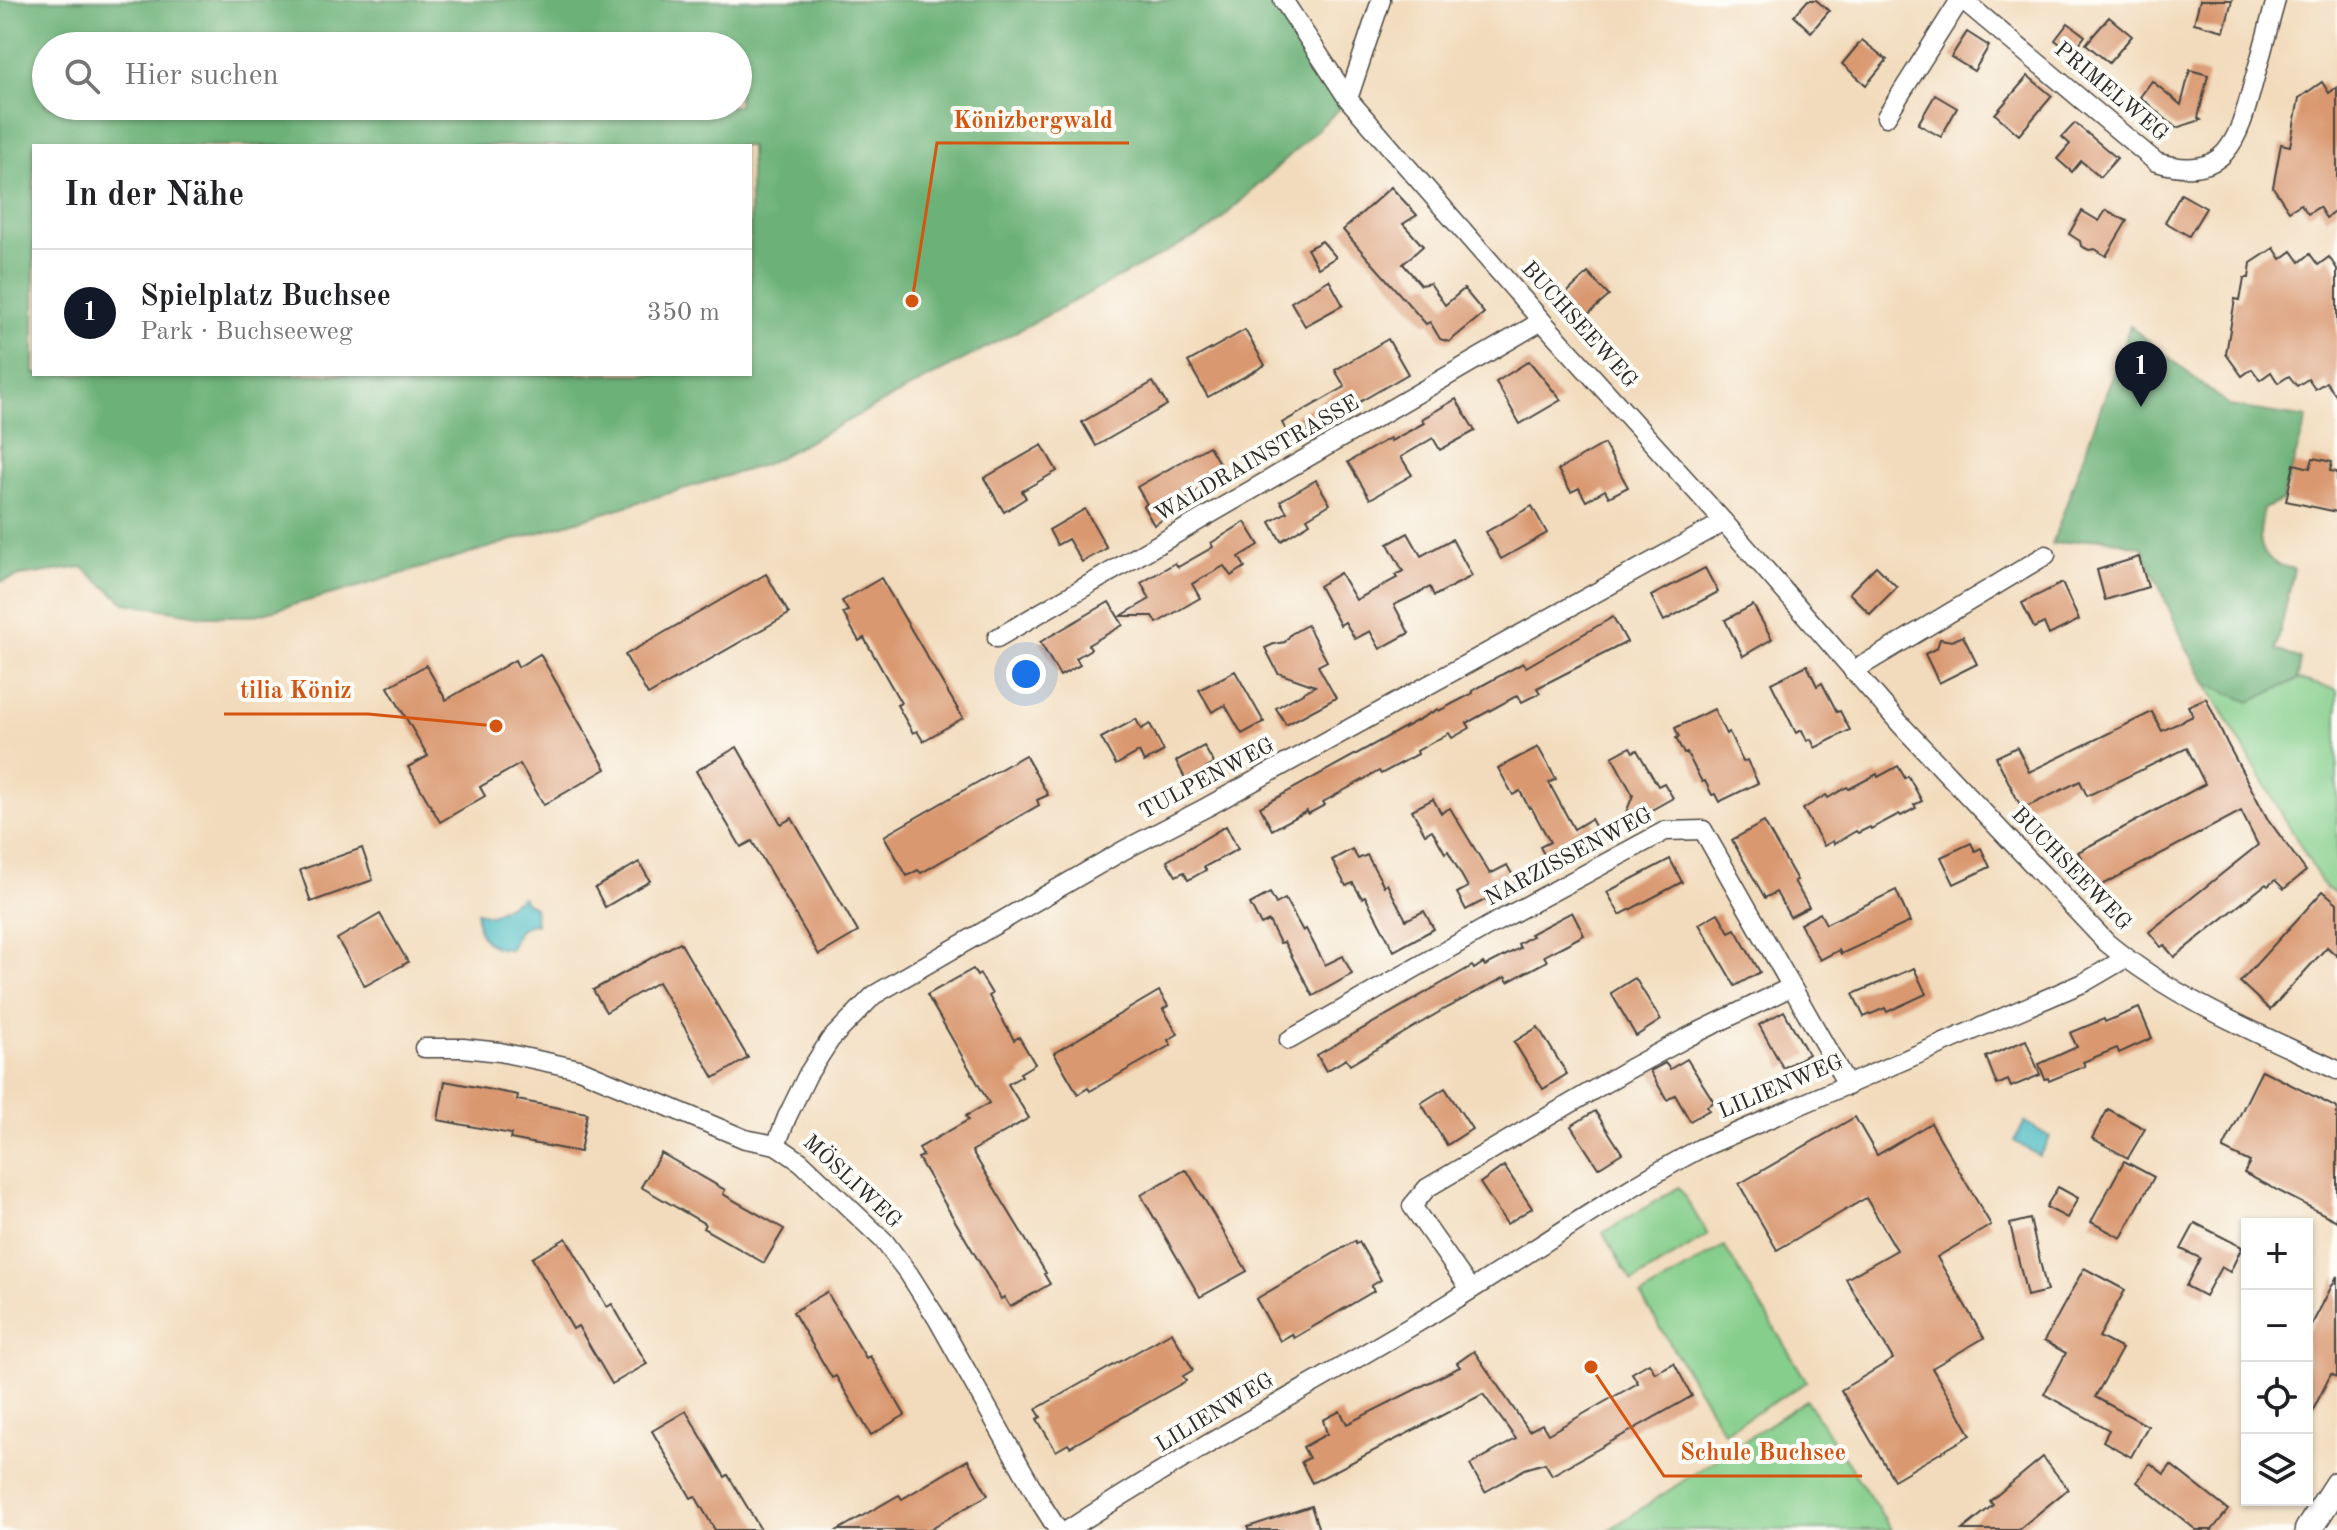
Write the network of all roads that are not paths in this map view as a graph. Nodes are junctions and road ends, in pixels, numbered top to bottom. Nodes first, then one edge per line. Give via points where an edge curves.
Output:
1 (1283, 0) edge
2 (1381, 0) edge
3 (1961, 0) edge
4 (2276, 0) edge
5 (1348, 99) junction
6 (1886, 117) dead end
7 (1542, 321) junction
8 (1724, 522) junction
9 (2046, 555) dead end
10 (997, 638) dead end
11 (1853, 671) junction
12 (2126, 958) junction
13 (1791, 987) junction
14 (1289, 1040) dead end
15 (424, 1048) dead end
16 (2337, 1070) edge
17 (1848, 1086) junction
18 (776, 1145) junction
19 (1470, 1289) junction
20 (2337, 1485) edge
21 (1058, 1530) edge
22 (1068, 1530) edge
23 (2308, 1530) edge

1 - 5 street, BUCHSEEWEG
2 - 5 street
3 - 4 street, PRIMELWEG via 2156,162 2179,169 2203,166 2223,155 2237,136
3 - 6 street
5 - 7 street, BUCHSEEWEG
7 - 8 street, BUCHSEEWEG
7 - 10 street, WALDRAINSTRASSE
8 - 11 street, BUCHSEEWEG
8 - 18 street, TULPENWEG via 1124,850 874,995 830,1040 808,1074
9 - 11 street
11 - 12 street, BUCHSEEWEG
12 - 16 street, BUCHSEEWEG via 2201,1006
12 - 17 street, LILIENWEG via 2085,982
13 - 14 street, NARZISSENWEG via 1703,830 1665,831
13 - 17 street, NARZISSENWEG
13 - 19 street via 1629,1069 1427,1188 1412,1206
15 - 18 street, MÖSLIWEG via 500,1052 579,1069 745,1139
17 - 19 street, LILIENWEG via 1677,1160
18 - 21 street, MÖSLIWEG via 858,1215 909,1274
19 - 22 street, LILIENWEG
20 - 23 street

